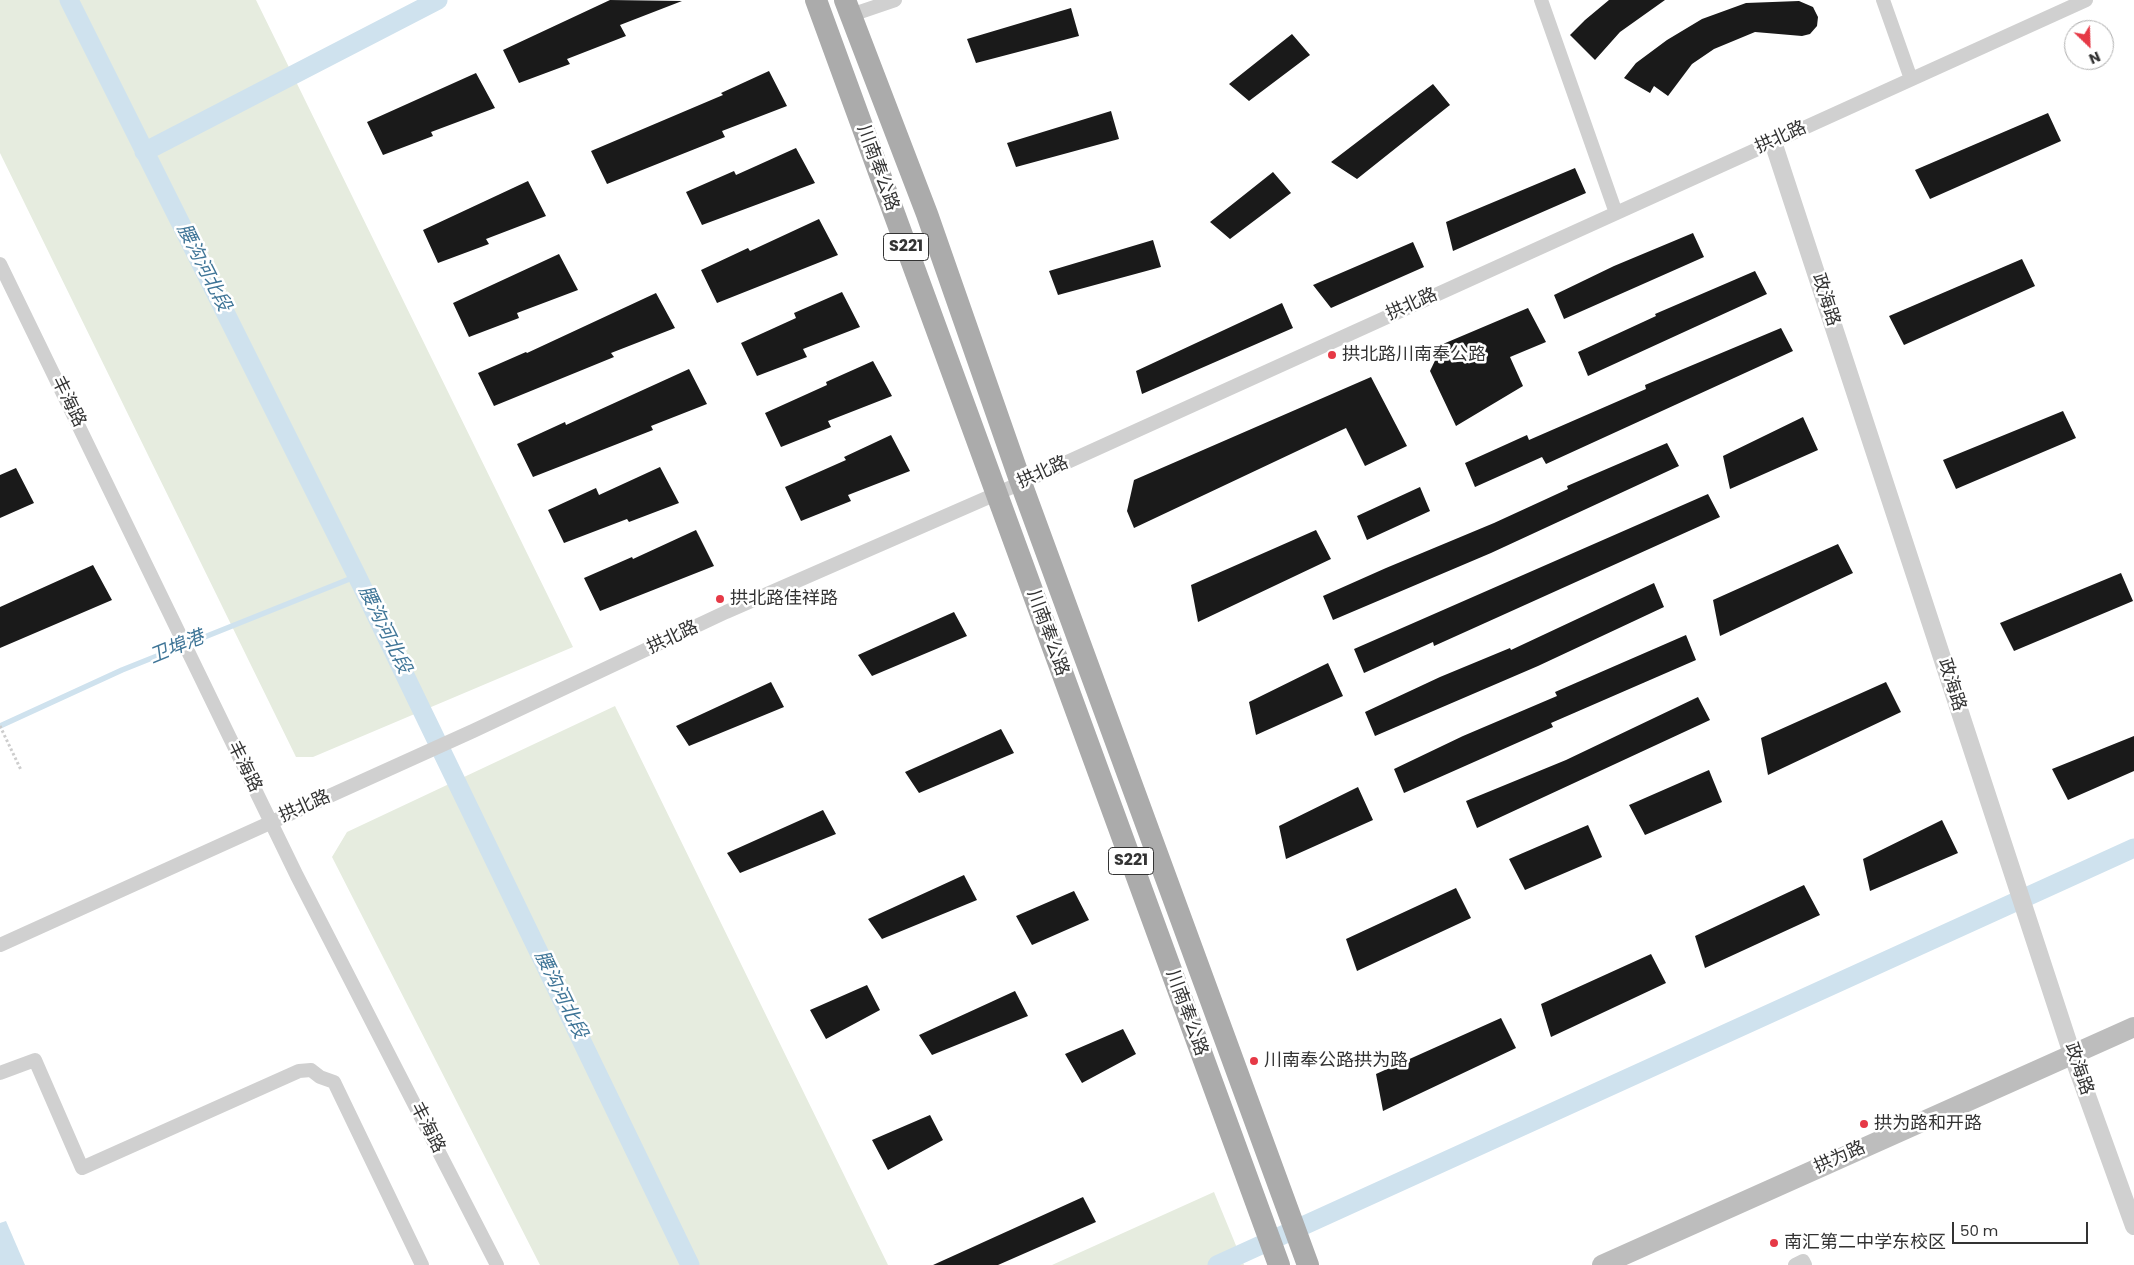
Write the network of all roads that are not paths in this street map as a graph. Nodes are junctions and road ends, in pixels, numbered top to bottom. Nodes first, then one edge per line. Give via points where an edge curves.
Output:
1 (816, 0) edge
2 (895, 0) edge
3 (1541, 0) edge
4 (1883, 0) edge
5 (2086, 0) edge
6 (848, 8) edge
7 (1911, 79) junction
8 (1773, 142) junction
9 (1616, 213) junction
10 (0, 264) edge
11 (1021, 483) junction
12 (996, 494) junction
13 (271, 823) junction
14 (0, 945) edge
15 (2134, 1027) edge
16 (2072, 1054) junction
17 (0, 1073) edge
18 (2134, 1226) edge
19 (422, 1265) edge
20 (497, 1265) edge
21 (1279, 1265) edge
22 (1308, 1265) edge
23 (1602, 1265) edge
24 (1795, 1265) edge
25 (1804, 1265) edge

1 - 12 main road, 川南奉公路 / S221
2 - 6 street
3 - 9 street
4 - 7 street
5 - 7 street, 拱北路
6 - 11 main road, 川南奉公路 / S221 via 927,214
7 - 8 street, 拱北路
8 - 9 street, 拱北路
8 - 16 street, 政海路
9 - 11 street, 拱北路
10 - 13 street, 丰海路
11 - 12 street, 拱北路
11 - 22 main road, 川南奉公路 / S221
12 - 13 street, 拱北路 via 726,612
12 - 21 main road, 川南奉公路 / S221
13 - 14 street, 拱北路
13 - 20 street, 丰海路
15 - 16 main road, 拱为路
16 - 18 street, 政海路
16 - 23 main road, 拱为路
17 - 19 street via 35,1060 82,1168 299,1071 311,1070 334,1082
24 - 25 street via 1803,1261

